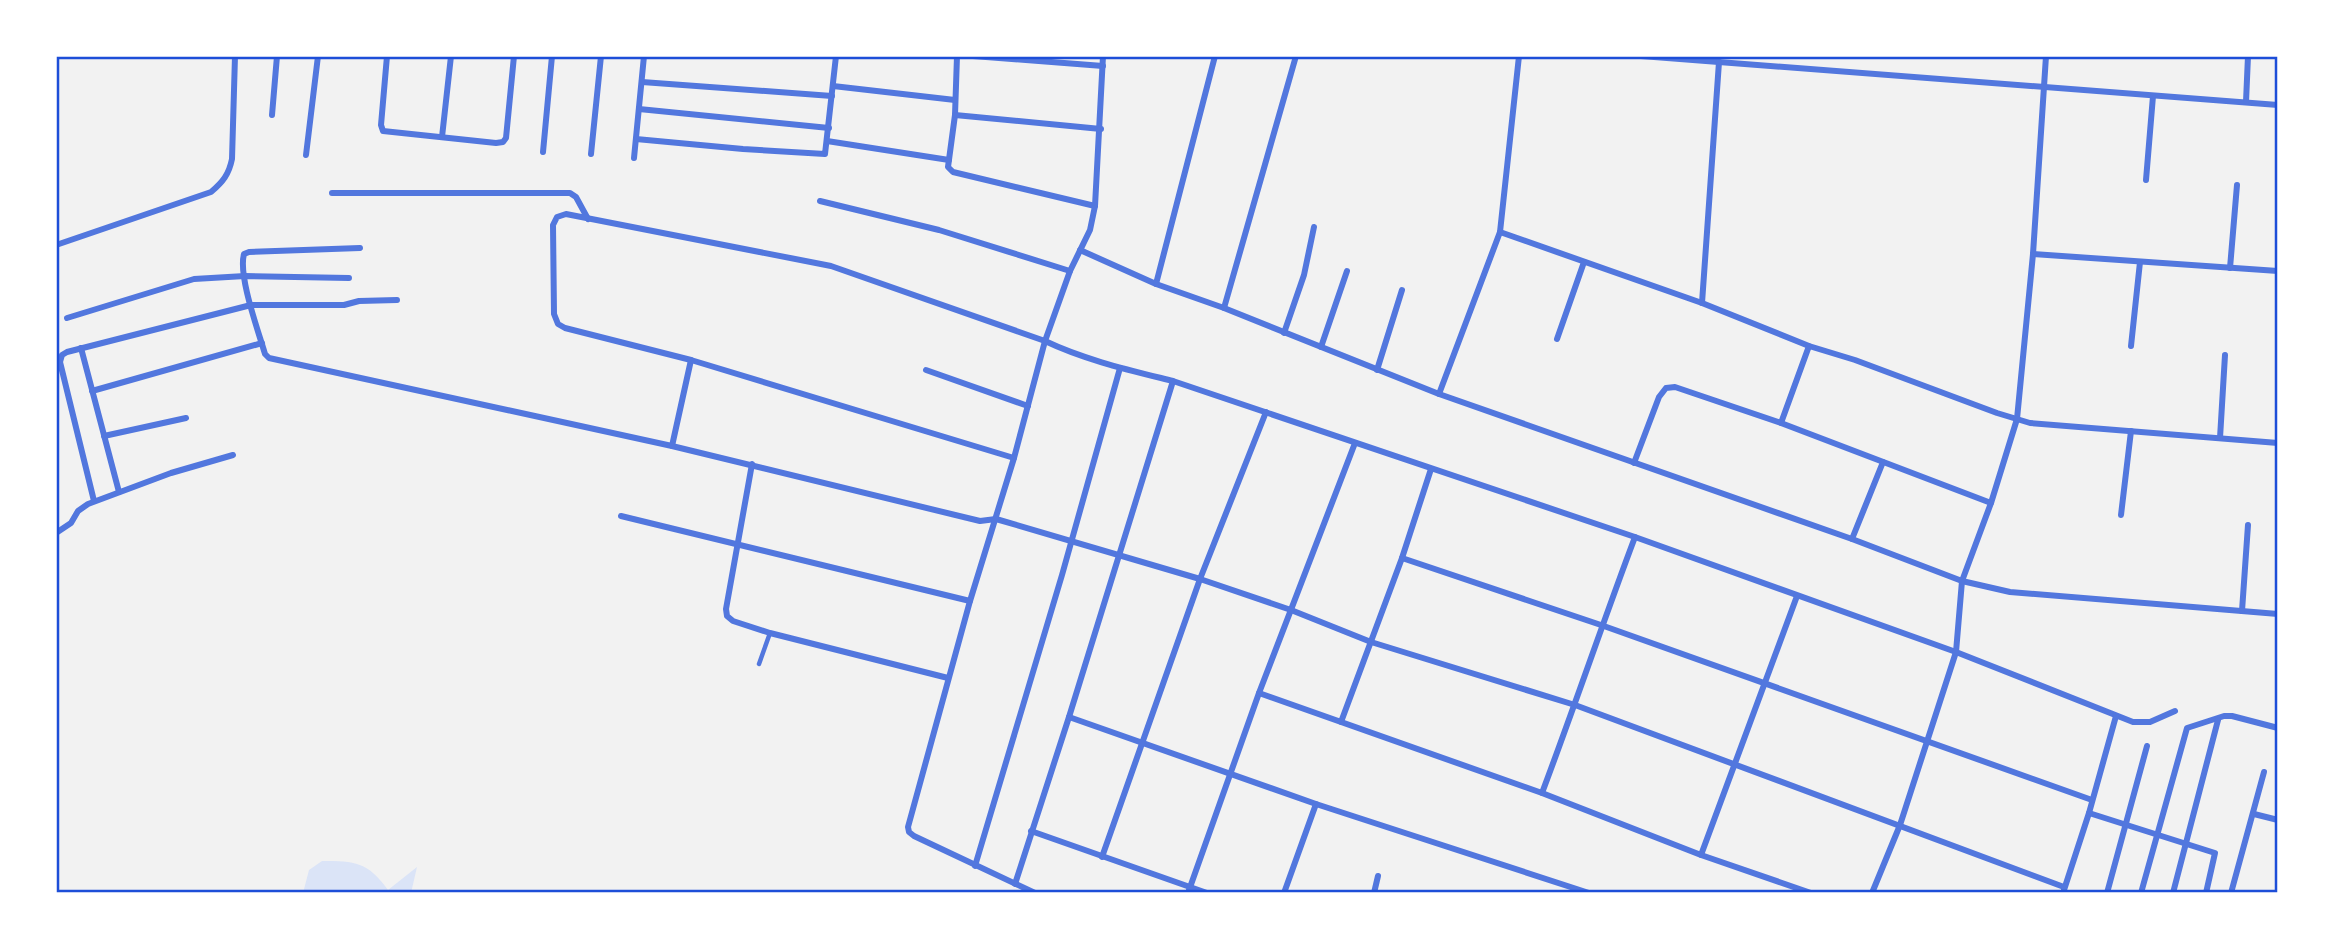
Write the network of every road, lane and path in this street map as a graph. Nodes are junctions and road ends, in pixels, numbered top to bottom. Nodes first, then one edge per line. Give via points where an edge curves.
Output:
1 (235, 56) edge
2 (277, 56) edge
3 (318, 56) edge
4 (387, 56) edge
5 (451, 56) edge
6 (514, 56) edge
7 (552, 56) edge
8 (601, 56) edge
9 (644, 56) edge
10 (836, 56) edge
11 (957, 56) edge
12 (973, 56) edge
13 (1103, 56) edge
14 (1215, 56) edge
15 (1296, 56) edge
16 (1519, 56) edge
17 (1641, 56) edge
18 (2046, 56) edge
19 (2248, 56) edge
20 (1719, 62) junction
21 (1103, 66) junction
22 (642, 82) junction
23 (833, 86) junction
24 (2045, 87) junction
25 (832, 96) junction
26 (2153, 96) junction
27 (955, 100) junction
28 (2246, 102) junction
29 (2278, 105) edge
30 (639, 110) junction
31 (272, 115) dead end
32 (955, 115) junction
33 (829, 128) junction
34 (1101, 129) junction
35 (442, 137) junction
36 (636, 139) junction
37 (827, 141) junction
38 (542, 152) dead end
39 (591, 154) dead end
40 (306, 155) dead end
41 (634, 158) dead end
42 (949, 160) junction
43 (2146, 180) dead end
44 (2237, 185) dead end
45 (332, 193) dead end
46 (820, 201) dead end
47 (1096, 206) junction
48 (588, 219) junction
49 (1314, 227) dead end
50 (1500, 232) junction
51 (59, 244) dead end
52 (360, 248) dead end
53 (1080, 250) junction
54 (2033, 254) junction
55 (1584, 261) junction
56 (2140, 262) junction
57 (2230, 268) junction
58 (1070, 271) junction
59 (1347, 271) dead end
60 (2278, 271) edge
61 (245, 276) junction
62 (349, 278) dead end
63 (1156, 284) junction
64 (1402, 290) dead end
65 (397, 300) dead end
66 (1702, 303) junction
67 (251, 305) junction
68 (1224, 308) junction
69 (67, 318) dead end
70 (1284, 332) junction
71 (1556, 339) dead end
72 (1045, 341) junction
73 (262, 343) junction
74 (1809, 346) junction
75 (2131, 346) dead end
76 (1321, 347) junction
77 (81, 348) junction
78 (2225, 355) dead end
79 (691, 360) junction
80 (1120, 368) junction
81 (926, 370) dead end
82 (1377, 370) junction
83 (1173, 381) junction
84 (92, 391) junction
85 (1439, 394) junction
86 (1028, 405) junction
87 (1266, 412) junction
88 (186, 418) dead end
89 (2017, 419) junction
90 (1781, 423) junction
91 (2131, 431) junction
92 (104, 436) junction
93 (2220, 438) junction
94 (1354, 443) junction
95 (2278, 443) edge
96 (672, 446) junction
97 (233, 455) dead end
98 (1014, 458) junction
99 (1883, 462) junction
100 (1634, 463) junction
101 (752, 464) junction
102 (1431, 468) junction
103 (119, 492) junction
104 (94, 501) junction
105 (1991, 503) junction
106 (2121, 515) dead end
107 (621, 516) dead end
108 (996, 519) junction
109 (2248, 526) dead end
110 (56, 534) edge
111 (1636, 537) junction
112 (1852, 539) junction
113 (1070, 540) junction
114 (739, 544) junction
115 (1119, 555) junction
116 (1402, 558) junction
117 (1200, 579) junction
118 (1962, 581) junction
119 (1797, 596) junction
120 (970, 601) junction
121 (1291, 610) junction
122 (2242, 611) junction
123 (2278, 614) edge
124 (1601, 625) junction
125 (769, 633) junction
126 (1371, 642) junction
127 (1956, 652) junction
128 (759, 664) dead end
129 (947, 678) junction
130 (1764, 683) junction
131 (1259, 693) junction
132 (1575, 705) junction
133 (2175, 712) dead end
134 (2116, 716) junction
135 (1069, 717) junction
136 (2218, 720) junction
137 (1341, 722) junction
138 (2278, 728) edge
139 (1926, 741) junction
140 (1144, 743) junction
141 (2147, 746) dead end
142 (1733, 766) junction
143 (2264, 772) dead end
144 (1230, 773) junction
145 (1542, 793) junction
146 (2092, 800) junction
147 (1316, 804) junction
148 (2089, 813) junction
149 (2253, 814) junction
150 (2278, 820) edge
151 (2126, 824) junction
152 (1900, 825) junction
153 (1031, 831) junction
154 (2158, 836) junction
155 (2187, 844) junction
156 (1701, 855) junction
157 (1102, 857) junction
158 (975, 866) junction
159 (1378, 876) dead end
160 (1015, 884) junction
161 (1189, 890) edge
162 (2063, 890) edge
163 (1035, 893) edge
164 (1207, 893) edge
165 (1284, 893) edge
166 (1374, 893) edge
167 (1589, 893) edge
168 (1811, 893) edge
169 (1872, 893) edge
170 (2107, 893) edge
171 (2141, 893) edge
172 (2173, 893) edge
173 (2206, 893) edge
174 (2231, 893) edge

1 - 51 street via 232,159 222,183 211,192
2 - 31 street
3 - 40 street
4 - 35 street via 383,131
5 - 35 street
6 - 35 street via 503,142
7 - 38 street
8 - 39 street
9 - 22 street
10 - 23 street
11 - 27 street
12 - 21 street
13 - 21 street
14 - 63 street
15 - 68 street
16 - 50 street
17 - 20 street
18 - 24 street
19 - 28 street
20 - 24 street
20 - 66 street
21 - 34 street
22 - 25 street
22 - 30 street
23 - 25 street
23 - 27 street
24 - 26 street
24 - 54 street
25 - 33 street
26 - 28 street
26 - 43 street
27 - 32 street
28 - 29 street
30 - 33 street
30 - 36 street
32 - 34 street
32 - 42 street
33 - 37 street
34 - 47 street
36 - 37 street via 820,155 825,154
36 - 41 street
37 - 42 street
42 - 47 street via 953,172
44 - 57 street
45 - 48 street via 569,193
46 - 58 street via 939,230
47 - 53 street
48 - 72 street via 831,266
48 - 79 street via 566,215 557,217 553,225 558,324
49 - 70 street via 1304,275
50 - 55 street
50 - 85 street
52 - 61 street via 249,252 243,258
53 - 58 street
53 - 63 street
54 - 56 street
54 - 89 street
55 - 66 street
55 - 71 street
56 - 57 street
56 - 75 street
57 - 60 street
58 - 72 street
59 - 76 street
61 - 62 street
61 - 67 street
61 - 69 street via 194,279
63 - 68 street
64 - 82 street
65 - 67 street
66 - 74 street
67 - 73 street
67 - 77 street
68 - 70 street
70 - 76 street
72 - 80 street
72 - 86 street
73 - 84 street
73 - 96 street via 265,354 275,360
74 - 89 street
74 - 90 street
76 - 82 street
77 - 84 street
77 - 104 street via 62,355 60,362
78 - 93 street
79 - 96 street
79 - 98 street
80 - 83 street
80 - 113 street
81 - 86 street
82 - 85 street
83 - 87 street
83 - 115 street
84 - 92 street
85 - 100 street
86 - 98 street
87 - 94 street
87 - 117 street
88 - 92 street
89 - 91 street
89 - 105 street
90 - 99 street
90 - 100 street via 1675,387 1666,388
91 - 93 street
91 - 106 street
92 - 103 street
93 - 95 street
94 - 102 street
94 - 121 street
96 - 101 street
97 - 103 street
98 - 108 street
99 - 105 street
99 - 112 street
100 - 112 street
101 - 108 street via 980,521
101 - 114 street
102 - 111 street
102 - 116 street
103 - 104 street
104 - 110 street
105 - 118 street
107 - 114 street
108 - 113 street
108 - 120 street
109 - 122 street
111 - 119 street
111 - 124 street
112 - 118 street
113 - 115 street
113 - 158 street
114 - 120 street
114 - 125 street via 727,616
115 - 117 street
115 - 135 street
116 - 124 street
116 - 126 street
117 - 121 street
117 - 140 street
118 - 122 street via 2010,592
118 - 127 street
119 - 127 street
119 - 130 street
120 - 129 street
121 - 126 street
121 - 131 street
122 - 123 street
124 - 130 street
124 - 132 street
125 - 128 street
125 - 129 street
126 - 132 street
126 - 137 street
127 - 134 street
127 - 139 street
129 - 158 street via 908,827 914,836
130 - 139 street
130 - 142 street
131 - 137 street
131 - 144 street
132 - 142 street
132 - 145 street
133 - 134 street via 2150,722
134 - 146 street
135 - 140 street
135 - 153 street
136 - 138 street via 2232,716
136 - 154 street via 2187,728
136 - 155 street
137 - 145 street
139 - 146 street
139 - 152 street
140 - 144 street
140 - 157 street
141 - 151 street
142 - 152 street
142 - 156 street
143 - 149 street
144 - 147 street
144 - 161 street
145 - 156 street
146 - 148 street
147 - 165 street
147 - 167 street
148 - 151 street
148 - 162 street
149 - 150 street
149 - 174 street
151 - 154 street
151 - 170 street
152 - 162 street
152 - 169 street
153 - 157 street
153 - 160 street
154 - 155 street
154 - 171 street
155 - 172 street
155 - 173 street via 2215,853
156 - 168 street
157 - 161 street
158 - 160 street
159 - 166 street
160 - 163 street
161 - 164 street

